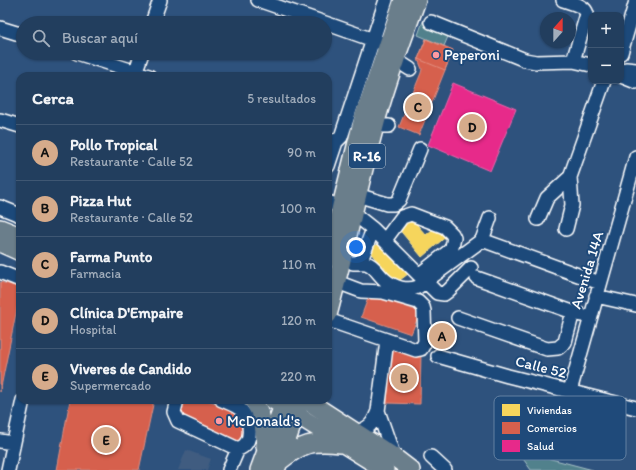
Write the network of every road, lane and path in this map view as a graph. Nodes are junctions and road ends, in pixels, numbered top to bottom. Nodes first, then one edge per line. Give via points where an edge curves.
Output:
1 (160, 0) edge
2 (258, 0) edge
3 (386, 0) edge
4 (403, 0) edge
5 (417, 0) edge
6 (563, 0) edge
7 (636, 0) edge
8 (154, 16) edge
9 (305, 16) edge
10 (431, 22) dead end
11 (332, 26) edge
12 (0, 28) edge
13 (16, 33) edge
14 (622, 48) edge
15 (393, 52) junction
16 (96, 60) edge
17 (140, 60) edge
18 (573, 61) junction
19 (588, 64) edge
20 (624, 70) edge
21 (636, 70) edge
22 (129, 72) edge
23 (136, 72) edge
24 (624, 77) edge
25 (636, 82) edge
26 (603, 84) edge
27 (0, 120) edge
28 (16, 125) edge
29 (335, 139) edge
30 (420, 149) dead end
31 (332, 151) edge
32 (636, 157) edge
33 (570, 177) junction
34 (358, 195) junction
35 (0, 207) edge
36 (341, 207) edge
37 (16, 213) edge
38 (490, 218) dead end
39 (538, 219) dead end
40 (0, 228) edge
41 (373, 229) junction
42 (566, 229) dead end
43 (16, 234) edge
44 (385, 240) junction
45 (482, 240) junction
46 (0, 243) edge
47 (16, 250) edge
48 (332, 252) edge
49 (360, 263) junction
50 (0, 272) edge
51 (16, 278) edge
52 (423, 278) junction
53 (337, 282) junction
54 (600, 283) junction
55 (596, 296) junction
56 (332, 300) edge
57 (636, 305) edge
58 (573, 312) junction
59 (458, 318) dead end
60 (590, 318) junction
61 (332, 321) edge
62 (387, 340) junction
63 (438, 356) dead end
64 (570, 391) junction
65 (589, 396) edge
66 (23, 404) edge
67 (176, 404) edge
68 (230, 404) edge
69 (256, 404) edge
70 (288, 404) edge
71 (311, 404) edge
72 (324, 404) edge
73 (626, 405) edge
74 (636, 408) edge
75 (378, 411) junction
76 (349, 435) junction
77 (0, 441) edge
78 (13, 444) junction
79 (238, 449) junction
80 (431, 457) dead end
81 (273, 462) edge
82 (389, 463) edge
83 (8, 470) edge
84 (229, 470) edge
85 (259, 470) edge
86 (411, 470) edge
87 (445, 470) edge

1 - 8 street
2 - 9 street
3 - 15 street
4 - 15 main road, R-16
5 - 15 main road, R-16
6 - 18 street via 587,11
7 - 14 street
10 - 18 street via 525,60
11 - 15 street
12 - 13 street
15 - 29 street
15 - 34 main road, R-16 via 382,126
15 - 36 main road, R-16 via 363,118
16 - 22 street
17 - 23 street
18 - 19 street
20 - 21 street
24 - 25 street
26 - 33 street
27 - 28 street
29 - 31 street
30 - 34 street via 399,200 394,204
32 - 54 street, Avenida 14A via 629,206
33 - 39 street via 547,198
33 - 42 street via 572,205
34 - 36 main road, R-16
35 - 37 street
36 - 41 street
36 - 48 main road, R-16
36 - 48 main road, R-16
38 - 45 street
40 - 43 main road
41 - 44 street
41 - 49 street
44 - 52 street
44 - 52 street via 402,217 411,214 450,230 454,238 452,247
45 - 52 street
45 - 54 street
46 - 47 main road
48 - 49 street
48 - 53 main road, R-16
49 - 52 street via 372,266 389,283 406,289 418,287
50 - 51 street
52 - 58 street via 437,293 444,294 474,273
53 - 56 main road, R-16
53 - 62 street via 361,291 383,292 418,302 423,307 425,337 421,349 416,350
54 - 55 street, Avenida 14A
55 - 57 street
55 - 60 street, Avenida 14A
58 - 59 street via 565,342 558,348 548,349
58 - 60 street
60 - 64 street, Avenida 14A
61 - 62 street
62 - 75 street
63 - 64 street, Calle 52
64 - 65 street, Calle 52
66 - 78 street
67 - 79 street via 174,412 178,421
68 - 79 street via 241,409 250,433 245,446
69 - 81 main road via 262,418
70 - 76 main road
70 - 81 main road
71 - 76 main road
72 - 76 main road
73 - 74 street, Calle 52
75 - 76 street via 368,428
75 - 82 street
76 - 81 main road via 306,444
76 - 82 main road
77 - 78 street
78 - 83 street
79 - 84 street
80 - 87 street
81 - 85 main road
82 - 86 main road

